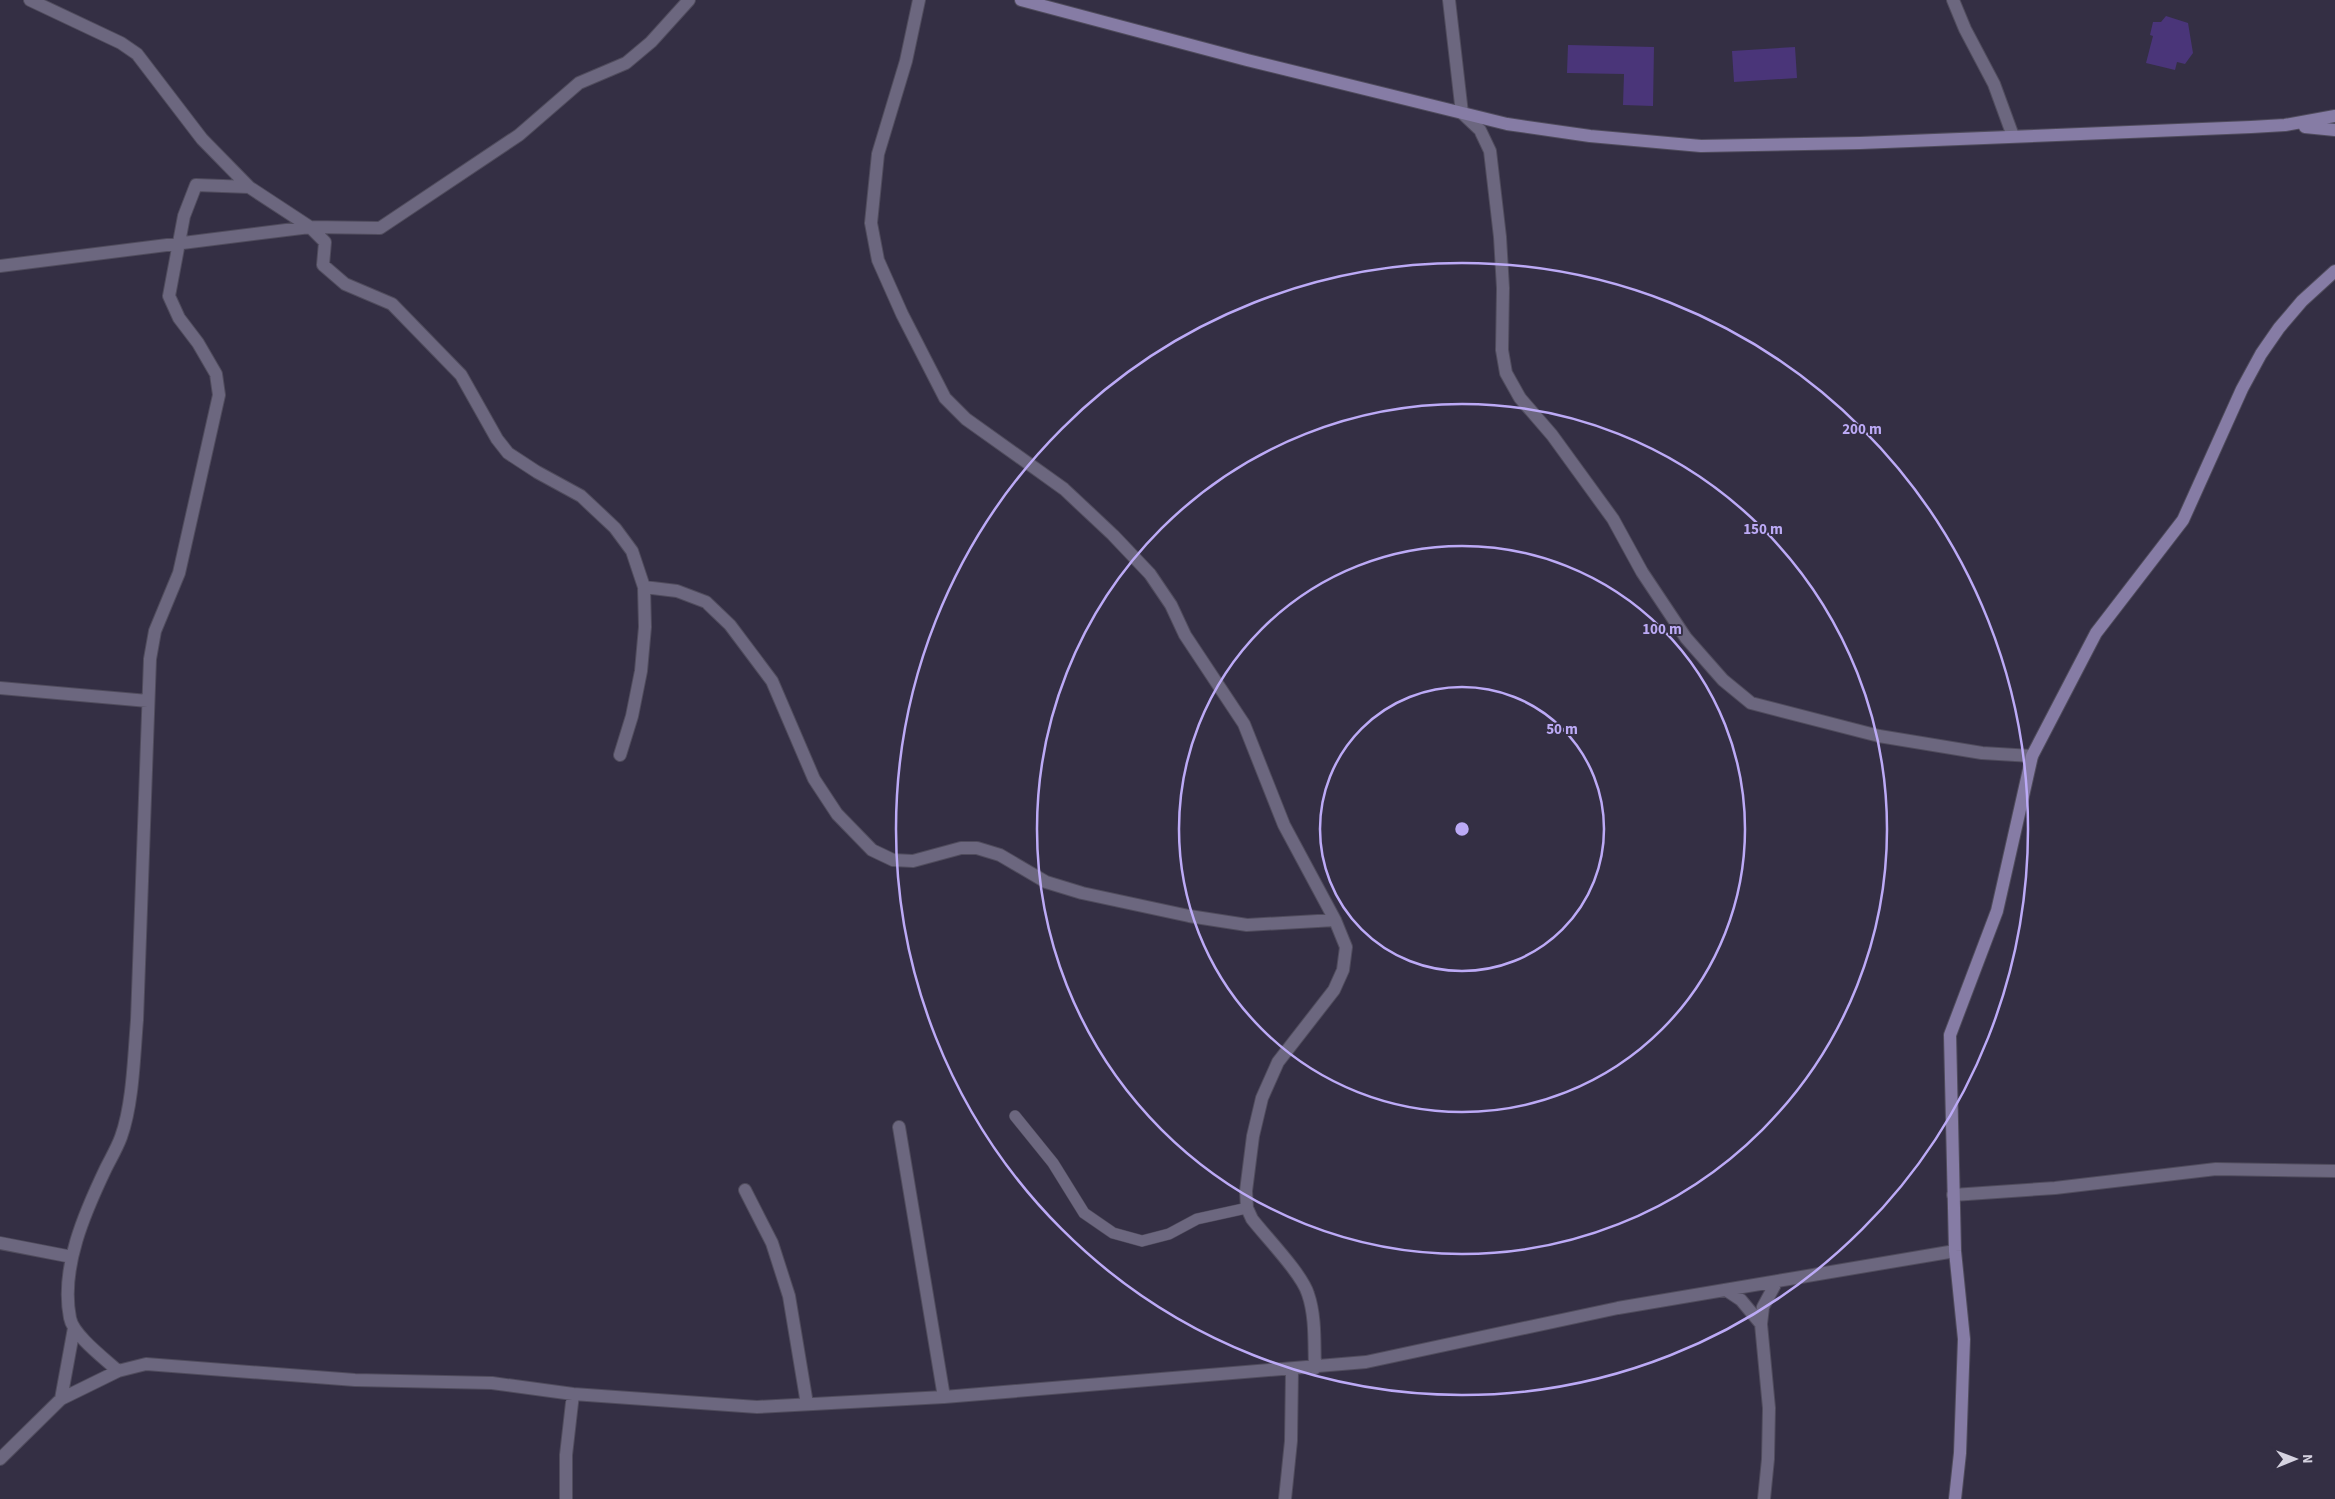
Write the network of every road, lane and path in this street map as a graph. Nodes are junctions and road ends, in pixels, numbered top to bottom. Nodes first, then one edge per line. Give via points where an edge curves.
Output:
1 (30, 0) edge
2 (689, 0) edge
3 (919, 0) edge
4 (1021, 0) edge
5 (1449, 0) edge
6 (1953, 0) edge
7 (1462, 112) junction
8 (2335, 116) edge
9 (2285, 126) junction
10 (2335, 130) edge
11 (2013, 136) junction
12 (249, 187) junction
13 (310, 227) junction
14 (180, 244) junction
15 (0, 266) edge
16 (2335, 271) edge
17 (644, 587) junction
18 (0, 688) edge
19 (148, 701) junction
20 (620, 755) dead end
21 (2032, 756) junction
22 (1335, 920) junction
23 (1015, 1116) dead end
24 (899, 1127) dead end
25 (2335, 1171) edge
26 (744, 1190) dead end
27 (1953, 1195) junction
28 (1247, 1208) junction
29 (0, 1243) edge
30 (1955, 1251) junction
31 (72, 1257) junction
32 (1777, 1281) junction
33 (1726, 1290) junction
34 (1761, 1324) junction
35 (74, 1328) junction
36 (1315, 1368) junction
37 (1292, 1370) junction
38 (118, 1371) junction
39 (573, 1394) junction
40 (944, 1398) junction
41 (61, 1399) junction
42 (807, 1404) junction
43 (0, 1460) edge
44 (566, 1499) edge
45 (1285, 1499) edge
46 (1764, 1499) edge
47 (1955, 1499) edge

1 - 12 street via 121,42 137,54 202,139
2 - 13 street via 651,42 626,63 579,83 519,135 380,228
3 - 22 street via 906,61 878,154 871,223 878,260 902,314 930,373 952,405 966,419 1064,489 1150,574 1171,605 1185,635 1244,724 1284,825
4 - 7 main road
5 - 7 street
6 - 11 street via 1994,84
7 - 11 main road via 1507,124 1590,136 1701,146
7 - 21 street via 1480,130 1490,151 1503,279 1502,350 1506,373 1520,398 1552,435 1612,519 1642,572 1686,638 1723,680 1751,703 1775,711 1879,736 1982,753
8 - 9 main road
9 - 10 main road
9 - 11 main road
12 - 13 street
12 - 14 street via 196,186 184,216
13 - 14 street
13 - 17 street via 325,242 323,265 345,284 392,304 461,376 508,453 581,496 615,528 632,552
14 - 15 street
14 - 19 street via 169,296 179,318 216,374 219,395 179,573 156,631 150,659
16 - 21 main road via 2302,301 2261,354 2183,520 2096,632
17 - 20 street via 646,627 641,671
17 - 22 street via 677,590 706,602 730,625 772,681 814,779 837,814 872,850 893,860 913,861 961,848 977,848 1000,855 1046,882 1082,893 1247,925
18 - 19 street
19 - 31 street via 134,1065 121,1136
21 - 27 main road via 1997,911 1950,1035
22 - 28 street via 1346,947 1343,970 1334,990 1278,1062 1262,1098 1252,1136
23 - 28 lane via 1053,1163 1084,1213 1113,1233 1142,1241 1169,1234 1197,1219
24 - 40 street
25 - 27 street via 2216,1169 2055,1188
26 - 42 street via 772,1243 789,1296
27 - 30 main road
28 - 36 street via 1308,1293 1313,1316
29 - 31 street
30 - 32 street
30 - 47 main road via 1964,1339
31 - 35 street via 69,1294 70,1318
32 - 33 street
32 - 34 street via 1763,1307
33 - 34 street via 1741,1300
33 - 36 street via 1618,1308 1366,1362
34 - 46 street via 1769,1408
35 - 38 street
35 - 41 street
36 - 37 street
37 - 40 street
37 - 45 street via 1291,1441
38 - 39 street via 146,1364 356,1380 492,1383
38 - 41 street
39 - 42 street via 757,1407
39 - 44 street via 566,1455
40 - 42 street
41 - 43 street

